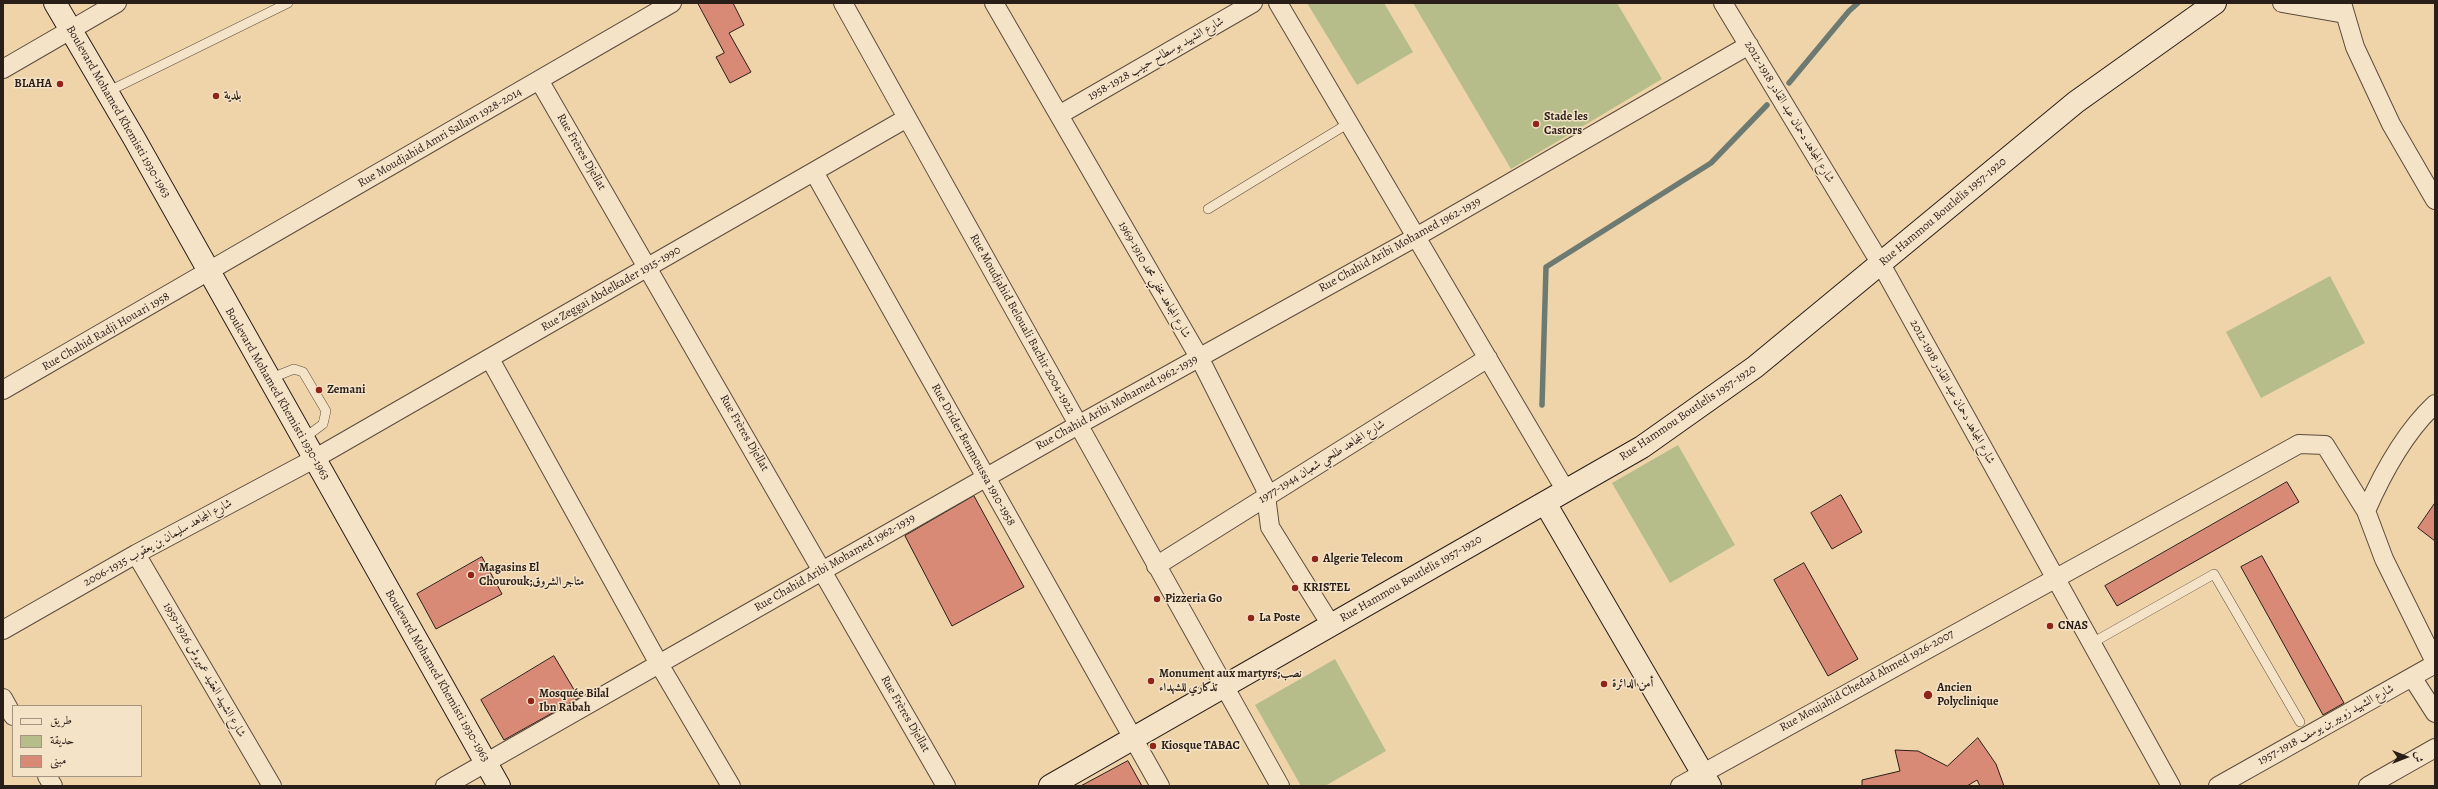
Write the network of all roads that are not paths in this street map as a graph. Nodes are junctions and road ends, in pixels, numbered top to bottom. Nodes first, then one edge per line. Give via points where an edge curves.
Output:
1 (55, 3) edge
2 (117, 3) edge
3 (288, 3) edge
4 (672, 3) edge
5 (843, 3) edge
6 (994, 3) edge
7 (1253, 3) edge
8 (1278, 3) edge
9 (1723, 3) edge
10 (2215, 3) edge
11 (2282, 3) edge
12 (2344, 9) edge
13 (70, 30) junction
14 (1749, 45) junction
15 (3, 68) edge
16 (539, 80) junction
17 (107, 92) junction
18 (1059, 115) junction
19 (907, 118) junction
20 (1349, 123) junction
21 (814, 172) junction
22 (2435, 200) edge
23 (1208, 208) dead end
24 (1416, 236) junction
25 (1881, 264) junction
26 (649, 267) junction
27 (208, 273) junction
28 (1199, 357) junction
29 (1488, 358) junction
30 (490, 359) junction
31 (268, 379) junction
32 (3, 390) edge
33 (2435, 404) edge
34 (1078, 425) junction
35 (302, 440) junction
36 (314, 459) junction
37 (986, 477) junction
38 (1566, 491) junction
39 (1266, 497) junction
40 (1545, 503) junction
41 (2366, 511) junction
42 (136, 554) junction
43 (1156, 566) junction
44 (823, 570) junction
45 (2056, 577) junction
46 (1331, 625) junction
47 (3, 630) edge
48 (2092, 644) junction
49 (2435, 663) edge
50 (659, 664) junction
51 (2412, 677) junction
52 (1224, 687) junction
53 (3, 698) edge
54 (2435, 713) edge
55 (12, 714) edge
56 (2300, 722) dead end
57 (1133, 739) junction
58 (2435, 748) edge
59 (486, 763) junction
60 (48, 777) edge
61 (1706, 780) edge
62 (53, 786) edge
63 (272, 786) edge
64 (445, 786) edge
65 (499, 786) edge
66 (731, 786) edge
67 (946, 786) edge
68 (1050, 786) edge
69 (1160, 786) edge
70 (1280, 786) edge
71 (1680, 786) edge
72 (2171, 786) edge
73 (2218, 786) edge
74 (2368, 786) edge

1 - 13 main road, Boulevard Mohamed Khemisti 1930-1963
2 - 13 street
3 - 17 lane
4 - 16 street, Rue Moudjahid Amri Sallam 1928-2014
5 - 19 street, Rue Moudjahid Belouali Bachir 2004-1922
6 - 18 street, شارع المجاهد مخفي محمد 1910-1969
7 - 18 street, شارع الشهيد بوسطاح حبيب 1928-1958
8 - 20 street
9 - 14 street, شارع المجاهد دحمان عبد القادر 1918-2012
10 - 25 main road, Rue Hammou Boutlelis 1957-1920 via 2076,102
11 - 12 street
12 - 22 street via 2354,47 2391,124
13 - 15 street
13 - 17 main road, Boulevard Mohamed Khemisti 1930-1963
14 - 24 street, Rue Chahid Aribi Mohamed 1962-1939
14 - 25 street, شارع المجاهد دحمان عبد القادر 1918-2012
16 - 26 street, Rue Frères Djellat
16 - 27 street, Rue Moudjahid Amri Sallam 1928-2014
17 - 27 main road, Boulevard Mohamed Khemisti 1930-1963
18 - 28 street, شارع المجاهد مخفي محمد 1910-1969
19 - 21 street, Rue Zeggai Abdelkader 1915-1990
19 - 34 street, Rue Moudjahid Belouali Bachir 2004-1922
20 - 23 lane
20 - 24 street
21 - 26 street, Rue Zeggai Abdelkader 1915-1990
21 - 37 street, Rue Drider Benmoussa 1910-1958
24 - 28 street, Rue Chahid Aribi Mohamed 1962-1939
24 - 29 street
25 - 38 main road, Rue Hammou Boutlelis 1957-1920 via 1755,367 1642,448
25 - 45 street, شارع المجاهد دحمان عبد القادر 1918-2012
26 - 30 street, Rue Zeggai Abdelkader 1915-1990
26 - 44 street, Rue Frères Djellat
27 - 31 main road, Boulevard Mohamed Khemisti 1930-1963
27 - 32 street, Rue Chahid Radji Houari 1958
28 - 34 street, Rue Chahid Aribi Mohamed 1962-1939
28 - 39 street, شارع المجاهد مخفي محمد 1910-1969 via 1265,488
29 - 38 street
29 - 39 street, شارع المجاهد طلحي شعبان 1944-1977
30 - 36 street, Rue Zeggai Abdelkader 1915-1990
30 - 50 street
31 - 35 main road, Boulevard Mohamed Khemisti 1930-1963
31 - 35 lane via 294,369 303,372 326,411 322,424
33 - 41 street via 2420,418 2382,475
34 - 37 street, Rue Chahid Aribi Mohamed 1962-1939
34 - 43 street, Rue Moudjahid Belouali Bachir 2004-1922
35 - 36 main road, Boulevard Mohamed Khemisti 1930-1963
36 - 42 street, شارع المجاهد سليمان بن يعقوب 1935-2006
36 - 59 main road, Boulevard Mohamed Khemisti 1930-1963
37 - 44 street, Rue Chahid Aribi Mohamed 1962-1939
37 - 57 street, Rue Drider Benmoussa 1910-1958
38 - 40 main road, Rue Hammou Boutlelis 1957-1920
39 - 43 street, شارع المجاهد طلحي شعبان 1944-1977
39 - 46 street, شارع المجاهد مخفي محمد 1910-1969 via 1270,527
40 - 46 main road, Rue Hammou Boutlelis 1957-1920
40 - 61 main road
41 - 45 street, Rue Moujahid Chedad Ahmed 1926-2007 via 2325,445 2299,444
41 - 49 street via 2384,559
42 - 47 street, شارع المجاهد سليمان بن يعقوب 1935-2006
42 - 63 street, شارع الشهيد العقيد عميروش 1926-1959
43 - 52 street, Rue Moudjahid Belouali Bachir 2004-1922
44 - 50 street, Rue Chahid Aribi Mohamed 1962-1939
44 - 67 street, Rue Frères Djellat
45 - 48 street, شارع المجاهد دحمان عبد القادر 1918-2012
45 - 61 street, Rue Moujahid Chedad Ahmed 1926-2007
46 - 52 main road, Rue Hammou Boutlelis 1957-1920
48 - 56 lane via 2214,574
48 - 72 street, شارع المجاهد دحمان عبد القادر 1918-2012
49 - 51 street, شارع الشهيد زوبير بن يوسف 1918-1957
50 - 59 street, Rue Chahid Aribi Mohamed 1962-1939
50 - 66 street
51 - 54 street
51 - 73 street, شارع الشهيد زوبير بن يوسف 1918-1957
52 - 57 main road, Rue Hammou Boutlelis 1957-1920
52 - 70 street, Rue Moudjahid Belouali Bachir 2004-1922
53 - 55 street
57 - 68 main road, Rue Hammou Boutlelis 1957-1920
57 - 69 street, Rue Drider Benmoussa 1910-1958
58 - 74 street
59 - 64 street, Rue Chahid Aribi Mohamed 1962-1939
59 - 65 main road, Boulevard Mohamed Khemisti 1930-1963
60 - 62 street
61 - 71 street, Rue Moujahid Chedad Ahmed 1926-2007

